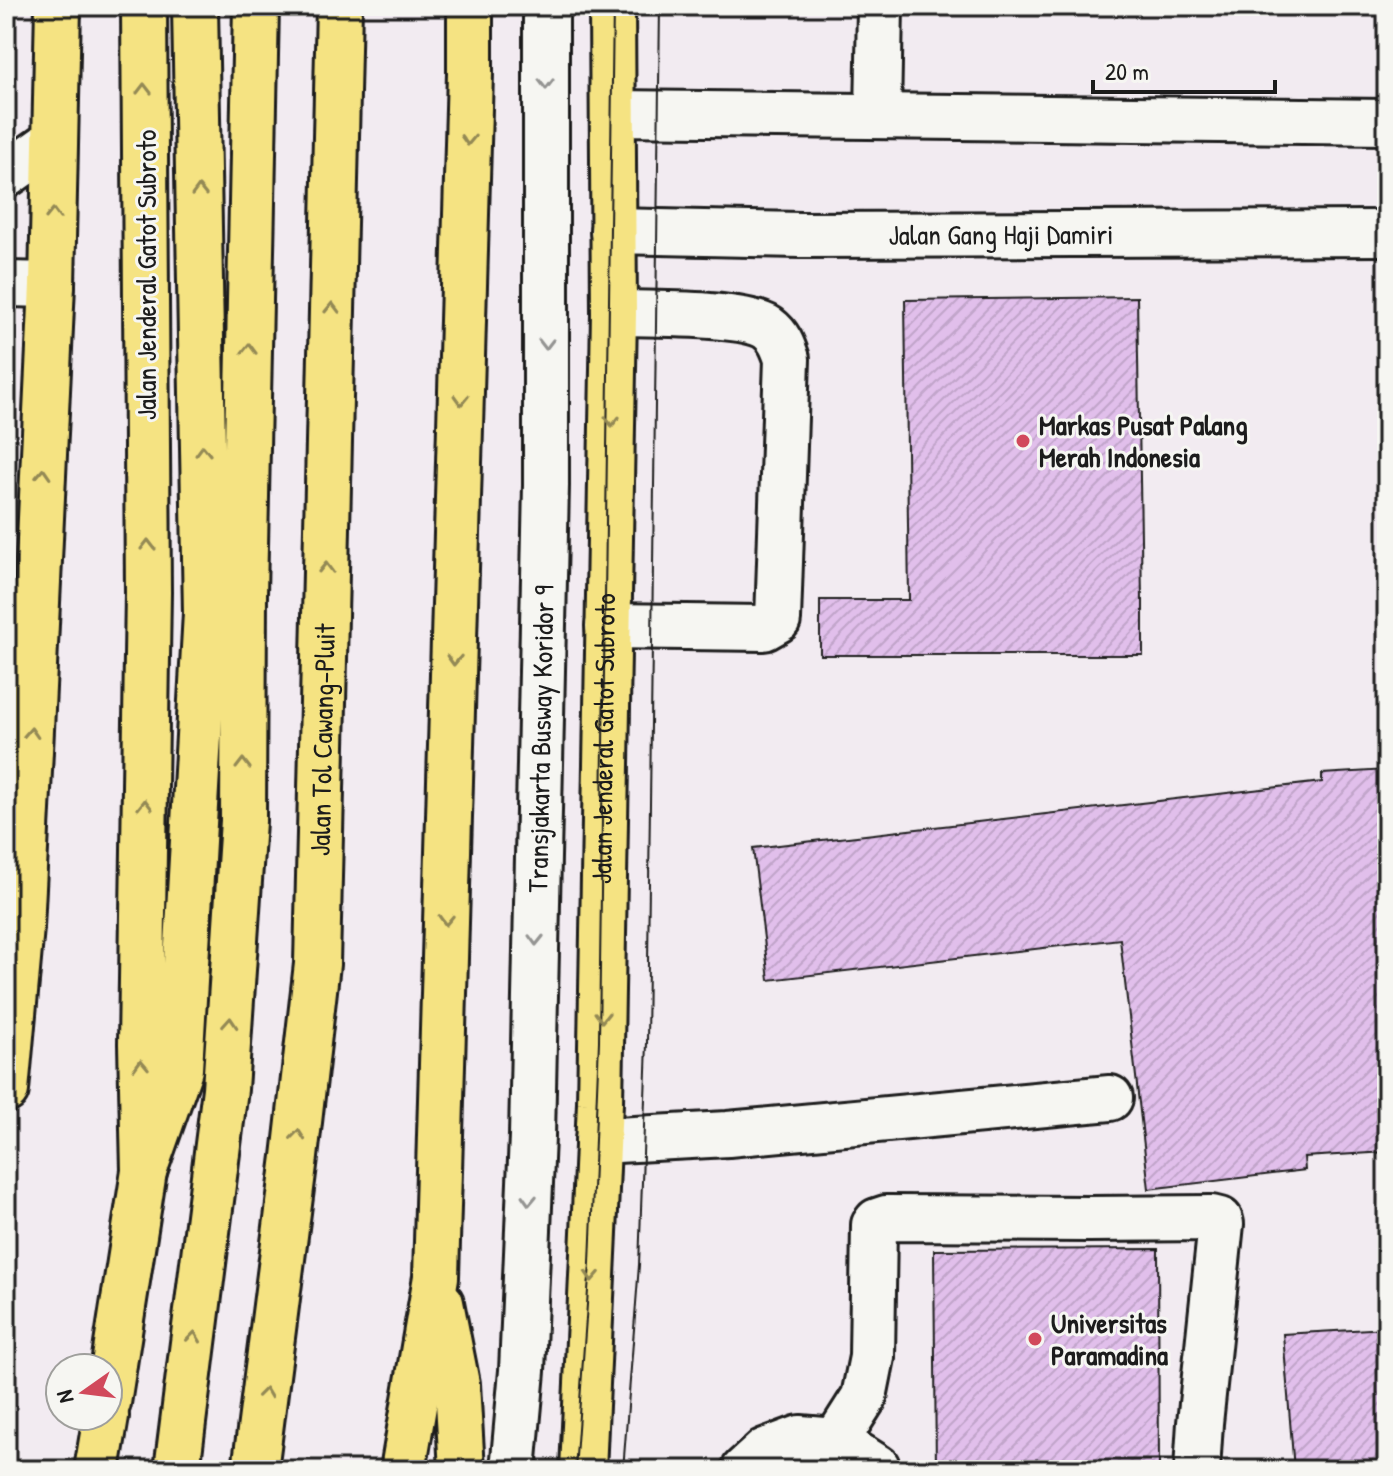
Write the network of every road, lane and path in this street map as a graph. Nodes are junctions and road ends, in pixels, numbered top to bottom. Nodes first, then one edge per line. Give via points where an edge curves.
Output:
1 (58, 6) edge
2 (144, 6) edge
3 (195, 6) edge
4 (256, 6) edge
5 (339, 6) edge
6 (470, 6) edge
7 (546, 6) edge
8 (612, 6) edge
9 (880, 6) edge
10 (613, 113) junction
11 (878, 116) junction
12 (1387, 122) edge
13 (54, 141) junction
14 (6, 175) edge
15 (613, 231) junction
16 (1387, 233) edge
17 (6, 284) edge
18 (52, 285) junction
19 (614, 313) junction
20 (608, 626) junction
21 (15, 864) edge
22 (14, 931) edge
23 (6, 1090) edge
24 (1110, 1098) dead end
25 (598, 1141) junction
26 (144, 1171) junction
27 (436, 1277) junction
28 (116, 1352) edge
29 (103, 1432) edge
30 (836, 1441) junction
31 (97, 1470) edge
32 (177, 1470) edge
33 (255, 1470) edge
34 (403, 1470) edge
35 (462, 1470) edge
36 (513, 1470) edge
37 (583, 1470) edge
38 (744, 1470) edge
39 (878, 1470) edge
40 (1197, 1470) edge

1 - 13 main road
26 -> 2 main road, Jalan Jenderal Gatot Subroto
26 -> 3 main road via 180,1069 206,613
32 -> 4 main road via 225,1089 243,821
33 -> 5 main road, Jalan Tol Cawang–Pluit via 317,964
6 -> 27 main road
7 -> 36 street, Transjakarta Busway Koridor 9 via 546,485 533,1104
8 - 10 main road, Jalan Jenderal Gatot Subroto
9 - 11 street
10 - 11 street
10 - 15 main road, Jalan Jenderal Gatot Subroto
11 - 12 street
13 - 14 street
18 -> 13 main road
15 - 16 street, Jalan Gang Haji Damiri
15 - 19 main road, Jalan Jenderal Gatot Subroto
17 - 18 street
21 -> 18 main road
19 -> 20 main road, Jalan Jenderal Gatot Subroto
19 - 20 street via 743,319 767,327 781,341 787,359 778,620 764,628
20 -> 25 main road, Jalan Jenderal Gatot Subroto
21 - 22 main road
22 - 23 main road
24 - 25 street
25 -> 37 main road, Jalan Jenderal Gatot Subroto
26 - 28 main road, Jalan Jenderal Gatot Subroto
27 - 34 main road
27 - 35 main road via 457,1384
29 - 31 main road
30 - 38 street via 800,1438 765,1451
30 - 39 street
30 - 40 street via 864,1397 872,1357 877,1221 1212,1218 1221,1224

